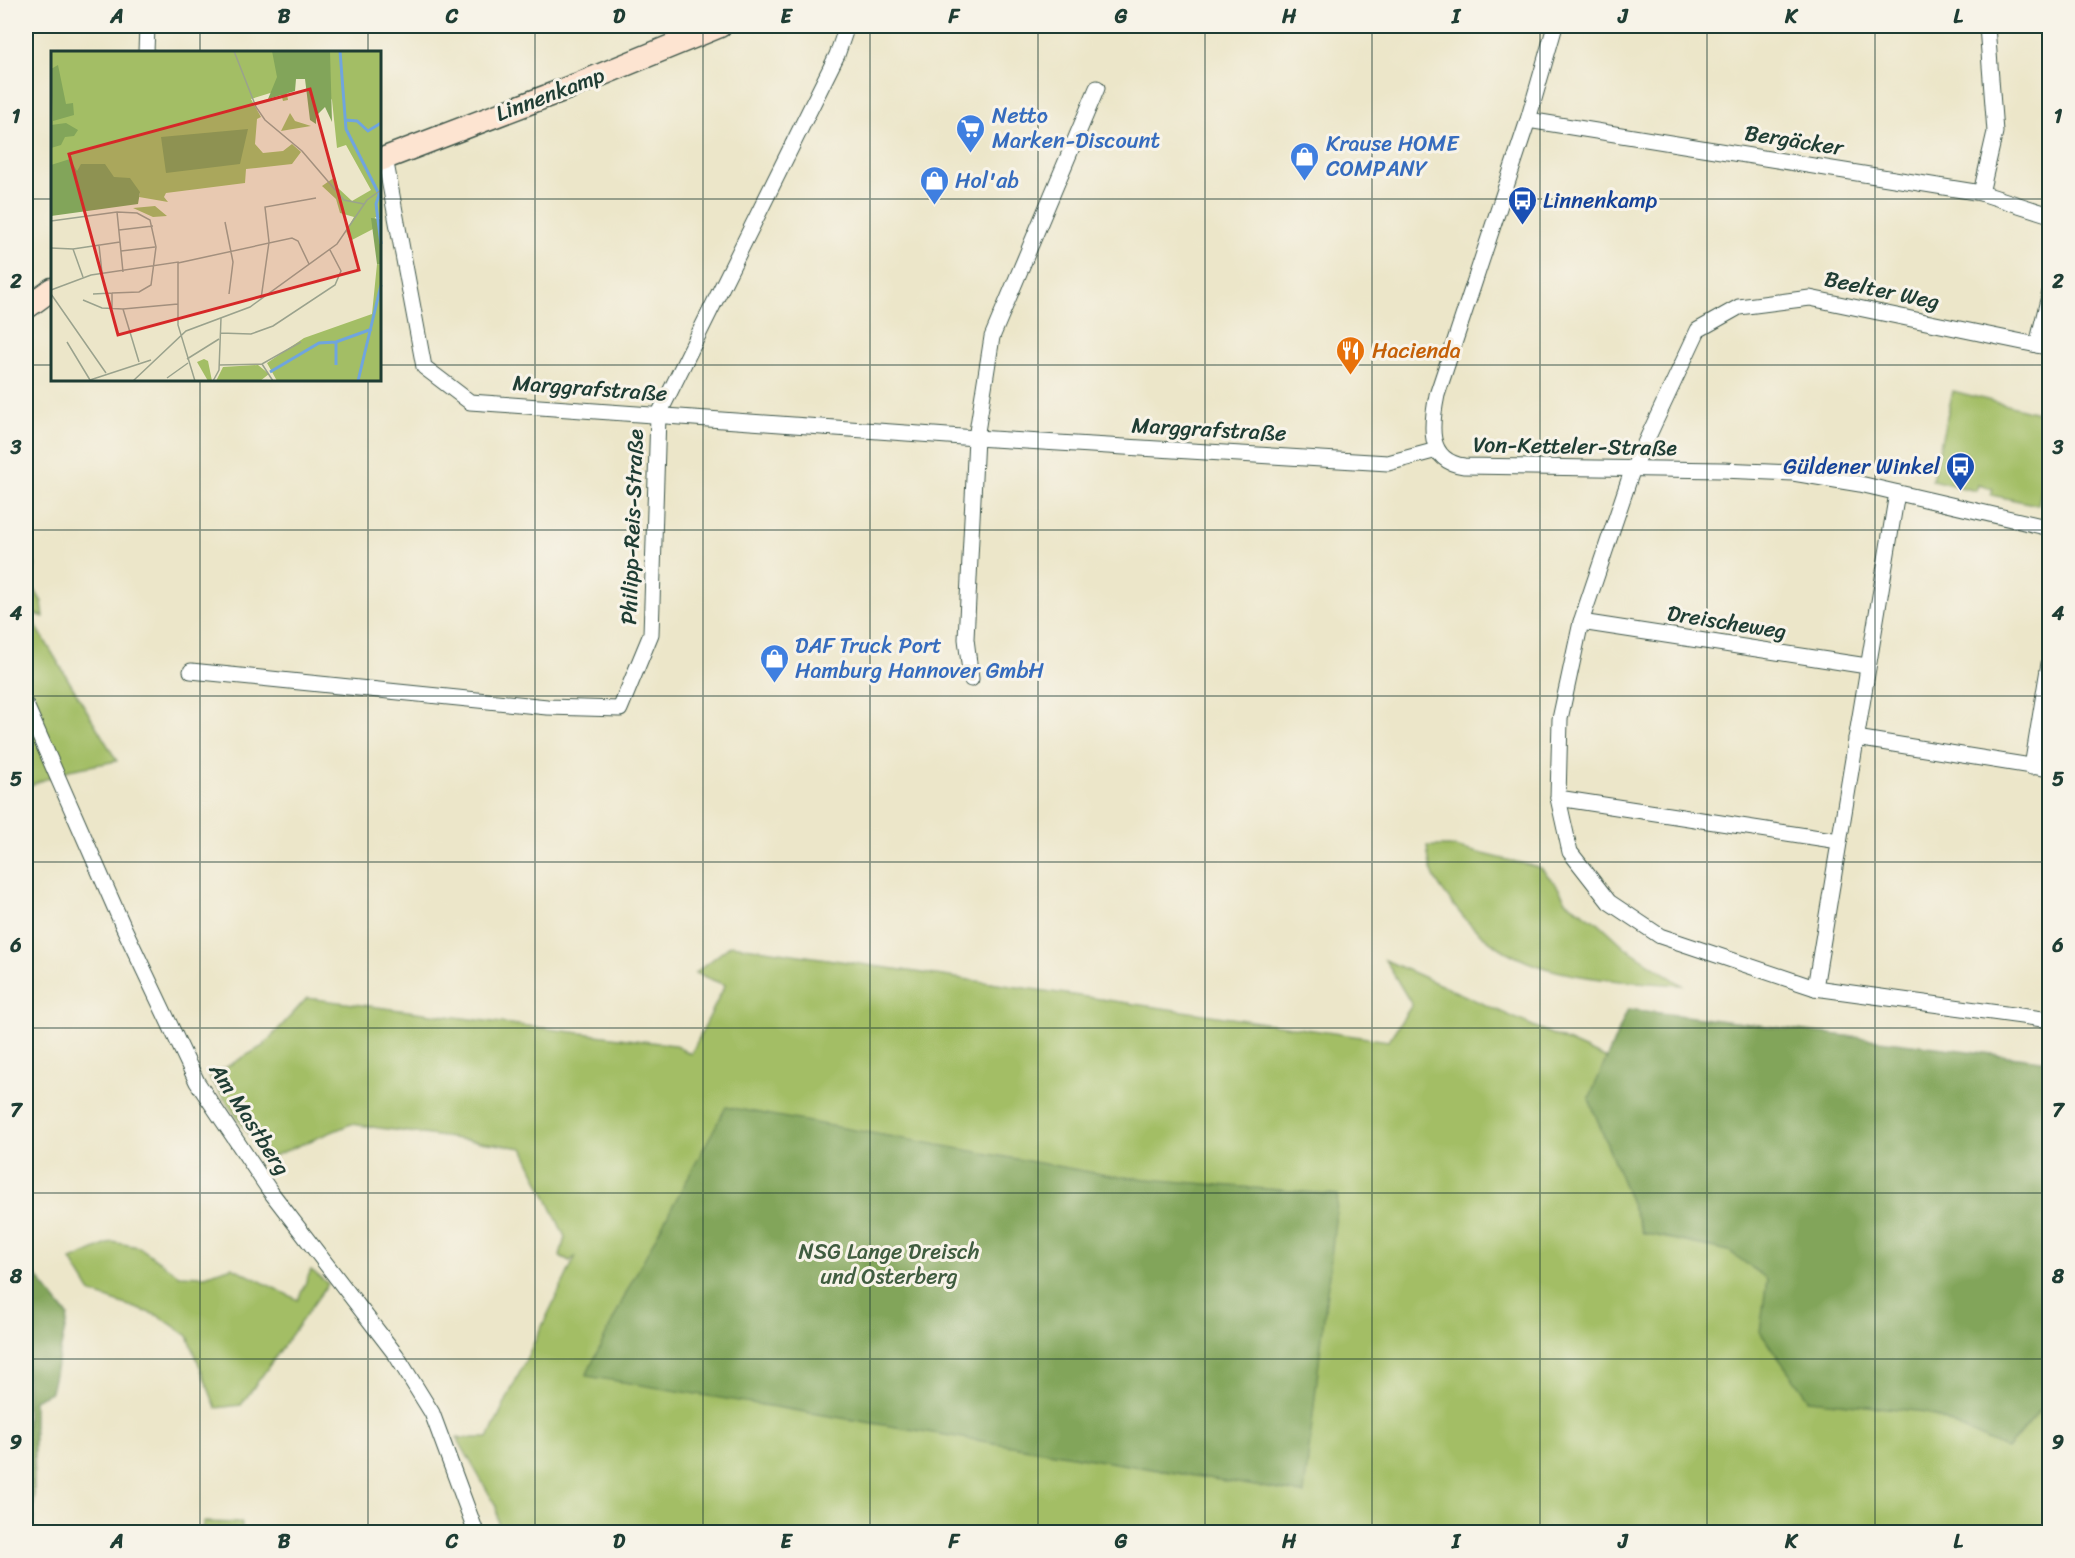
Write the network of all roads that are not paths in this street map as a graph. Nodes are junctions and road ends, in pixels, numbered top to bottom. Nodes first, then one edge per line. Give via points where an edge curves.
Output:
1 (147, 26) edge
2 (720, 26) edge
3 (847, 26) edge
4 (1555, 26) edge
5 (1987, 26) edge
6 (146, 51) edge
7 (1097, 88) dead end
8 (1528, 120) junction
9 (382, 159) edge
10 (1981, 193) junction
11 (2049, 214) edge
12 (51, 289) edge
13 (2049, 292) edge
14 (26, 308) edge
15 (2043, 347) edge
16 (658, 416) junction
17 (976, 438) junction
18 (1437, 450) junction
19 (1632, 471) junction
20 (1897, 493) junction
21 (2049, 528) edge
22 (1581, 622) junction
23 (2049, 657) edge
24 (1867, 666) junction
25 (191, 671) dead end
26 (971, 679) dead end
27 (26, 705) edge
28 (1856, 738) junction
29 (2032, 766) junction
30 (2049, 769) edge
31 (1558, 798) junction
32 (1839, 841) junction
33 (1815, 988) junction
34 (2049, 1020) edge
35 (476, 1533) edge

1 - 6 street
2 - 9 main road, Linnenkamp
3 - 16 street, Philipp-Reis-Straße via 837,55
4 - 8 street
5 - 10 street via 1995,132
7 - 17 street via 992,337
8 - 10 street, Bergäcker
8 - 18 street via 1437,395 1432,427
9 - 16 street, Marggrafstraße via 423,367 470,402
10 - 11 street, Bergäcker
12 - 14 main road
13 - 15 street, Beelter Weg
15 - 19 street, Beelter Weg via 1810,298 1739,307 1698,330
16 - 17 street, Marggrafstraße
16 - 25 street, Philipp-Reis-Straße via 651,634 620,709 547,707
17 - 18 street, Marggrafstraße via 1388,463
17 - 26 street via 966,639
18 - 19 street, Von-Ketteler-Straße via 1448,461 1464,466
19 - 20 street, Von-Ketteler-Straße via 1793,473
19 - 22 street, Beelter Weg
20 - 21 street, Von-Ketteler-Straße
20 - 24 street
22 - 24 street, Dreischeweg
22 - 31 street, Beelter Weg via 1560,719
23 - 29 street
24 - 28 street
27 - 35 street, Am Mastberg via 197,1082 270,1191 408,1375 432,1413
28 - 29 street
28 - 32 street
29 - 30 street
31 - 32 street
31 - 33 street, Beelter Weg via 1570,852 1610,902 1660,936
32 - 33 street
33 - 34 street, Beelter Weg

